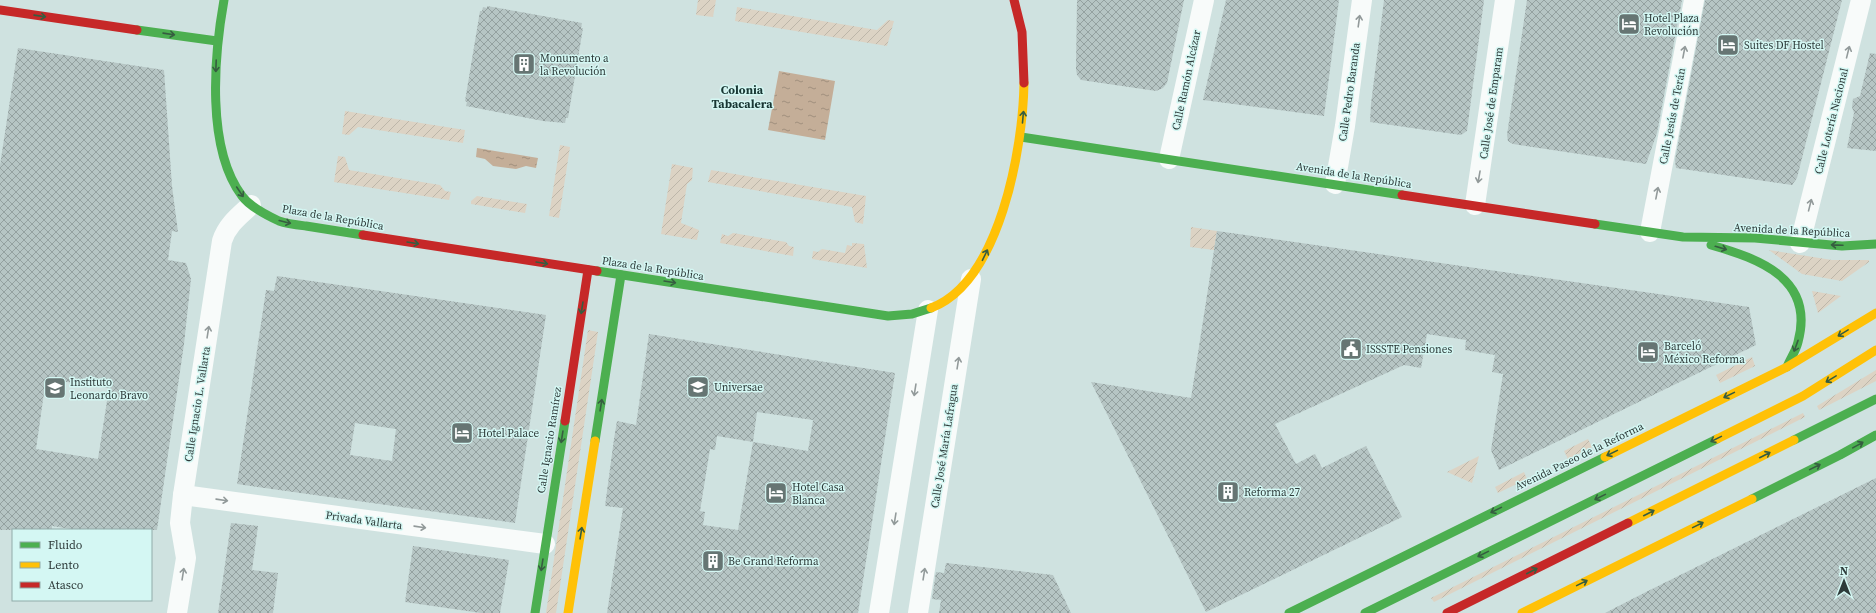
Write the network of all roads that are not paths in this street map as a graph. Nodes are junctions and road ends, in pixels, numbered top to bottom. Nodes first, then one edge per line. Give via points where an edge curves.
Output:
1 (224, 0) edge
2 (1014, 0) edge
3 (1204, 0) edge
4 (1362, 0) edge
5 (1505, 0) edge
6 (1694, 0) edge
7 (1861, 0) edge
8 (0, 13) edge
9 (217, 41) junction
10 (1021, 137) junction
11 (1169, 159) junction
12 (1335, 184) junction
13 (251, 205) junction
14 (1475, 205) junction
15 (1650, 232) junction
16 (1683, 237) junction
17 (1800, 243) junction
18 (1876, 244) edge
19 (588, 270) junction
20 (621, 275) junction
21 (971, 279) junction
22 (928, 310) junction
23 (1876, 312) edge
24 (1876, 350) edge
25 (1787, 367) junction
26 (1876, 399) edge
27 (1876, 435) edge
28 (183, 495) junction
29 (545, 544) junction
30 (177, 613) edge
31 (535, 613) edge
32 (568, 613) edge
33 (879, 613) edge
34 (918, 613) edge
35 (1289, 613) edge
36 (1365, 613) edge
37 (1447, 613) edge
38 (1522, 613) edge

1 - 9 main road, Plaza de la República
10 -> 2 main road, Plaza de la República via 1024,53 1022,31
3 - 11 street, Calle Ramón Alcázar
12 -> 4 street, Calle Pedro Baranda
5 -> 14 street, Calle José de Emparam
15 -> 6 street, Calle Jesús de Terán
17 -> 7 street, Calle Lotería Nacional
8 -> 9 main road
9 -> 13 main road, Plaza de la República via 217,111 222,148 230,176 242,196
10 - 11 main road, Avenida de la República
21 -> 10 main road, Plaza de la República via 988,248 1004,207
11 - 12 main road, Avenida de la República
12 - 14 main road, Avenida de la República
13 -> 19 main road, Plaza de la República via 281,222 299,226
28 -> 13 street, Calle Ignacio L. Vallarta via 222,240 235,220
14 - 15 main road, Avenida de la República
15 - 16 main road, Avenida de la República
16 - 17 main road, Avenida de la República via 1755,238
16 -> 25 main road, Avenida de la República via 1756,259 1787,281 1798,301 1801,327 1798,344
18 -> 17 main road, Avenida de la República via 1842,246
19 - 20 main road, Plaza de la República
19 -> 29 main road, Calle Ignacio Ramírez
20 -> 22 main road, Plaza de la República via 888,316 906,316
32 -> 20 main road
21 - 22 main road, Plaza de la República via 949,299
34 -> 21 street, Calle José María Lafragua
22 -> 33 street
23 -> 25 main road, Avenida Paseo de la Reforma
24 -> 36 main road via 1803,396
25 -> 35 main road, Avenida Paseo de la Reforma
37 -> 26 main road
38 -> 27 main road
28 -> 29 street, Privada Vallarta
30 -> 28 street, Calle Ignacio L. Vallarta via 186,558 180,523
29 -> 31 main road, Calle Ignacio Ramírez

